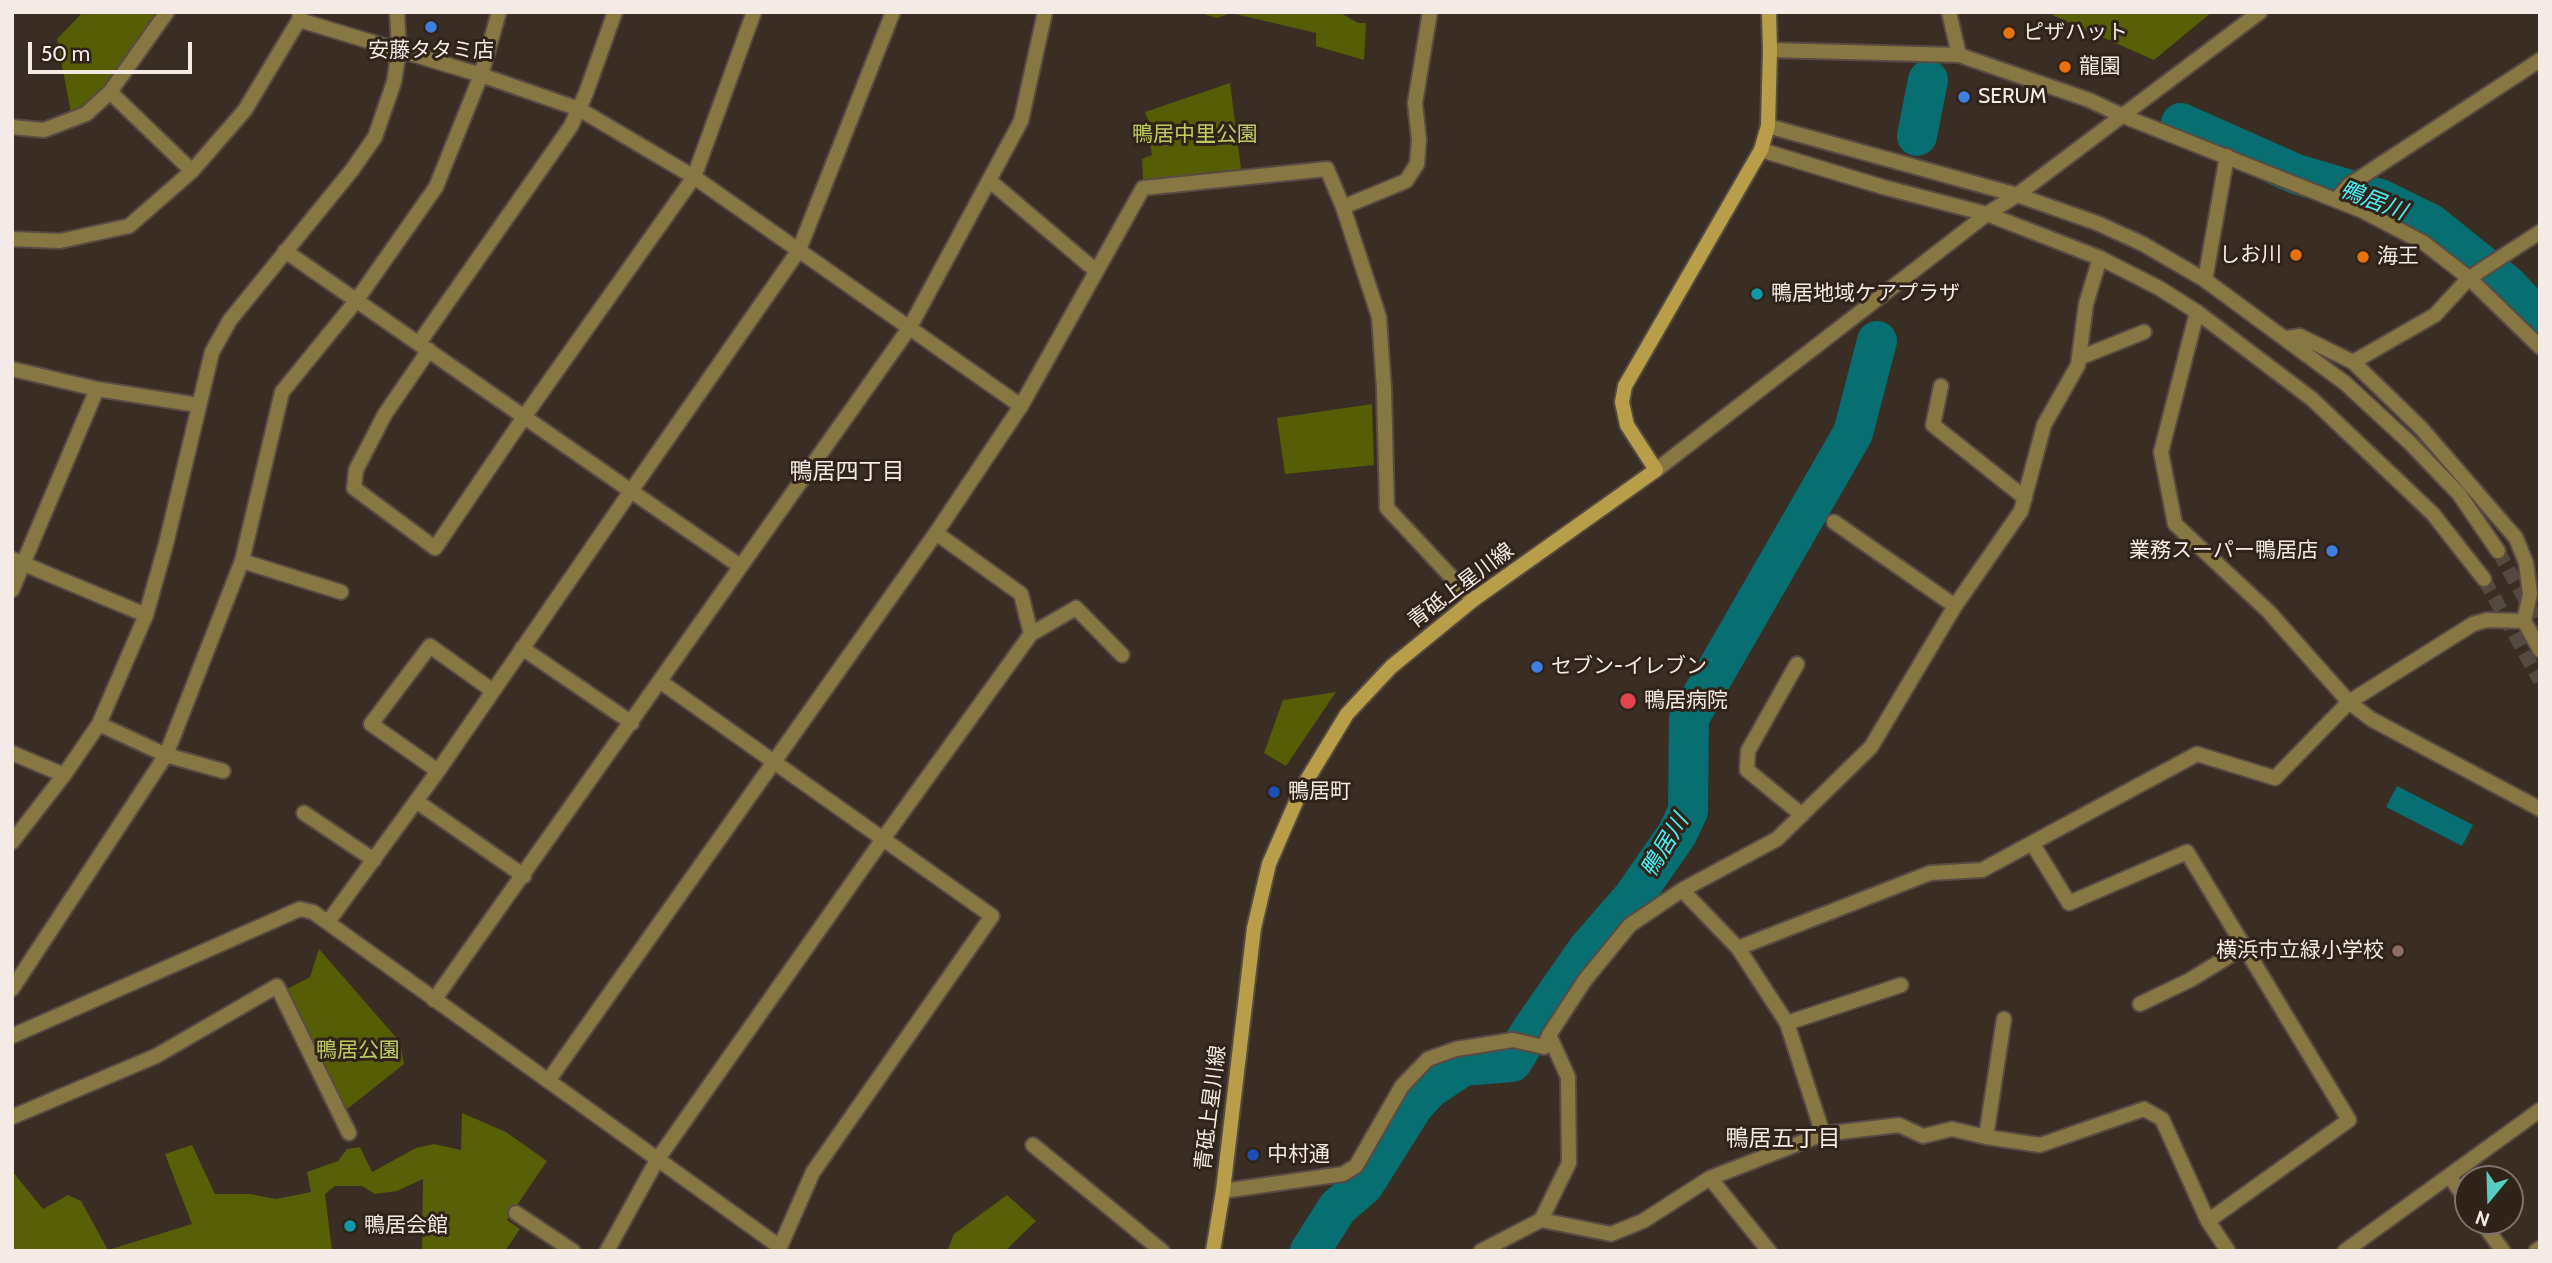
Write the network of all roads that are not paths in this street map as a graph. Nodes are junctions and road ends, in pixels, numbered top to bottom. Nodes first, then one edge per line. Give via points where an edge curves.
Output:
1 (167, 12) edge
2 (397, 12) edge
3 (499, 12) edge
4 (615, 12) edge
5 (754, 12) edge
6 (893, 12) edge
7 (1045, 12) edge
8 (1430, 12) edge
9 (1769, 12) edge
10 (1949, 12) edge
11 (2260, 12) edge
12 (299, 16) edge
13 (1770, 50) junction
14 (399, 51) junction
15 (1959, 55) junction
16 (2540, 60) edge
17 (481, 75) junction
18 (110, 92) junction
19 (579, 109) junction
20 (2123, 117) junction
21 (12, 127) edge
22 (1768, 127) junction
23 (1761, 150) junction
24 (2227, 156) junction
25 (192, 171) junction
26 (694, 177) junction
27 (990, 181) junction
28 (2017, 195) junction
29 (2336, 200) junction
30 (1343, 207) junction
31 (1987, 214) junction
32 (2540, 232) edge
33 (12, 239) edge
34 (799, 250) junction
35 (285, 251) junction
36 (2100, 258) junction
37 (1096, 271) junction
38 (2469, 278) junction
39 (2205, 280) junction
40 (356, 301) junction
41 (2197, 312) junction
42 (910, 327) junction
43 (2144, 332) dead end
44 (2287, 338) junction
45 (424, 347) junction
46 (2540, 347) edge
47 (2079, 358) junction
48 (2353, 362) junction
49 (12, 369) edge
50 (1941, 386) dead end
51 (97, 389) junction
52 (198, 405) junction
53 (1021, 406) junction
54 (524, 417) junction
55 (1656, 470) junction
56 (631, 491) junction
57 (2025, 498) junction
58 (1834, 522) dead end
59 (936, 533) junction
60 (2498, 551) tunnel mouth
61 (18, 561) edge
62 (242, 561) junction
63 (740, 566) junction
64 (2484, 579) tunnel mouth
65 (12, 590) edge
66 (341, 592) dead end
67 (1473, 600) junction
68 (1955, 606) junction
69 (146, 615) junction
70 (2524, 621) junction
71 (1031, 634) junction
72 (523, 648) junction
73 (2540, 650) edge
74 (1122, 655) dead end
75 (1797, 664) dead end
76 (661, 682) junction
77 (492, 691) junction
78 (2349, 702) junction
79 (632, 723) junction
80 (99, 724) junction
81 (12, 753) edge
82 (166, 755) junction
83 (774, 762) junction
84 (223, 771) dead end
85 (438, 771) junction
86 (64, 775) junction
87 (416, 802) junction
88 (2540, 809) edge
89 (304, 813) dead end
90 (1802, 815) junction
91 (883, 839) junction
92 (12, 842) edge
93 (2032, 843) junction
94 (374, 860) junction
95 (524, 876) junction
96 (1682, 890) junction
97 (328, 922) junction
98 (2244, 947) junction
99 (1738, 948) junction
100 (1901, 985) dead end
101 (12, 989) edge
102 (434, 1000) junction
103 (2140, 1004) dead end
104 (2004, 1019) dead end
105 (1787, 1023) junction
106 (1549, 1035) junction
107 (12, 1036) edge
108 (548, 1081) junction
109 (2540, 1110) edge
110 (12, 1117) edge
111 (349, 1133) dead end
112 (1823, 1134) junction
113 (1986, 1138) junction
114 (1033, 1145) dead end
115 (657, 1160) junction
116 (2450, 1177) junction
117 (1710, 1178) junction
118 (2454, 1183) edge
119 (1223, 1191) junction
120 (516, 1213) dead end
121 (1541, 1220) junction
122 (2208, 1221) junction
123 (2492, 1235) edge
124 (573, 1251) edge
125 (607, 1251) edge
126 (1162, 1251) edge
127 (1213, 1251) edge
128 (1480, 1251) edge
129 (1769, 1251) edge
130 (2228, 1251) edge
131 (2345, 1251) edge
132 (2503, 1251) edge

1 - 18 street
2 - 14 street
3 - 17 street
4 - 19 street
5 - 26 street
6 - 34 street
7 - 27 street via 1021,121
8 - 30 street via 1415,103 1418,164 1406,181
9 - 13 main road
10 - 15 street
11 - 20 street
12 - 14 street
12 - 25 street via 244,110
13 - 15 street
13 - 22 main road
14 - 17 street
14 - 35 street via 394,82 375,137
15 - 20 street via 2089,100
16 - 29 street via 2349,185
17 - 19 street
17 - 40 street via 442,177
18 - 21 street via 86,114 44,130
18 - 25 street
19 - 26 street
19 - 45 street
20 - 24 street
20 - 28 street
22 - 23 main road
22 - 28 street
23 - 31 street
23 - 55 main road via 1625,386 1622,402 1627,425
24 - 29 street
24 - 39 street
25 - 33 street via 129,226 60,241
26 - 34 street
26 - 54 street
27 - 37 street
27 - 42 street
28 - 31 street
28 - 39 street via 2097,223
29 - 38 street via 2424,243
30 - 37 street via 1327,169 1143,188
30 - 67 street via 1379,317 1387,508
31 - 36 street
31 - 55 street
32 - 38 street
34 - 42 street
34 - 56 street
35 - 40 street
35 - 52 street via 230,320 212,352
36 - 41 street
36 - 47 street via 2086,304
37 - 53 street
38 - 46 street
38 - 48 street via 2435,314
39 - 44 street
40 - 45 street
40 - 62 street via 282,392
41 - 64 street via 2312,399 2433,514
41 - 78 street via 2161,452 2175,524 2269,612
42 - 53 street
42 - 63 street
43 - 47 street
44 - 48 street via 2300,337
44 - 60 street via 2410,443 2459,494
45 - 54 street
45 - 54 street via 356,470 354,488 435,548
47 - 57 street via 2044,425
48 - 70 street via 2421,428 2516,538 2526,563 2530,594
49 - 51 street
50 - 57 street via 1933,425
51 - 52 street
51 - 61 street
52 - 69 street
53 - 59 street
54 - 56 street
55 - 67 main road, 青砥上星川線
56 - 63 street
56 - 72 street
57 - 68 street via 2021,511
58 - 68 street
59 - 71 street via 1021,594
59 - 83 street
61 - 65 street
61 - 69 street
62 - 66 street
62 - 82 street
63 - 76 street
67 - 119 main road, 青砥上星川線 via 1391,667 1347,714 1301,788 1269,864 1254,928
68 - 90 street via 1871,747
69 - 80 street
70 - 73 street
70 - 78 street via 2473,624
71 - 74 street via 1076,608
71 - 91 street
72 - 77 street
72 - 79 street
75 - 90 street via 1748,751 1747,771
76 - 79 street
76 - 83 street
77 - 85 street
77 - 85 street via 430,646 371,724
78 - 88 street via 2371,719
78 - 93 street via 2275,778 2197,754
79 - 95 street
80 - 82 street
80 - 86 street
81 - 86 street
82 - 84 street
82 - 101 street
83 - 91 street
83 - 108 street
85 - 87 street
86 - 92 street
87 - 94 street
87 - 95 street
89 - 94 street
90 - 96 street via 1777,839
91 - 115 street
91 - 115 street via 992,916 813,1172 780,1247
93 - 98 street via 2069,904 2187,852
93 - 99 street via 1982,870 1930,873
94 - 97 street
95 - 102 street
96 - 99 street
96 - 106 street via 1630,925 1585,980
97 - 102 street
97 - 107 street via 300,909
98 - 103 street
98 - 122 street via 2349,1120
99 - 105 street
100 - 105 street
102 - 108 street
104 - 113 street
105 - 112 street
106 - 119 street via 1544,1048 1513,1040 1456,1049 1428,1059 1402,1086 1356,1166 1343,1174
106 - 121 street via 1568,1077 1569,1163
108 - 115 street
109 - 116 street
110 - 111 street via 156,1056 277,986
112 - 113 street via 1899,1125 1923,1136 1952,1129
112 - 117 street
113 - 122 street via 2040,1146 2144,1109 2162,1119
114 - 126 street
115 - 125 street
116 - 118 street
116 - 131 street
117 - 121 street via 1643,1222 1611,1234
117 - 129 street
119 - 127 main road, 青砥上星川線
120 - 124 street
121 - 128 street
122 - 130 street
123 - 132 street

